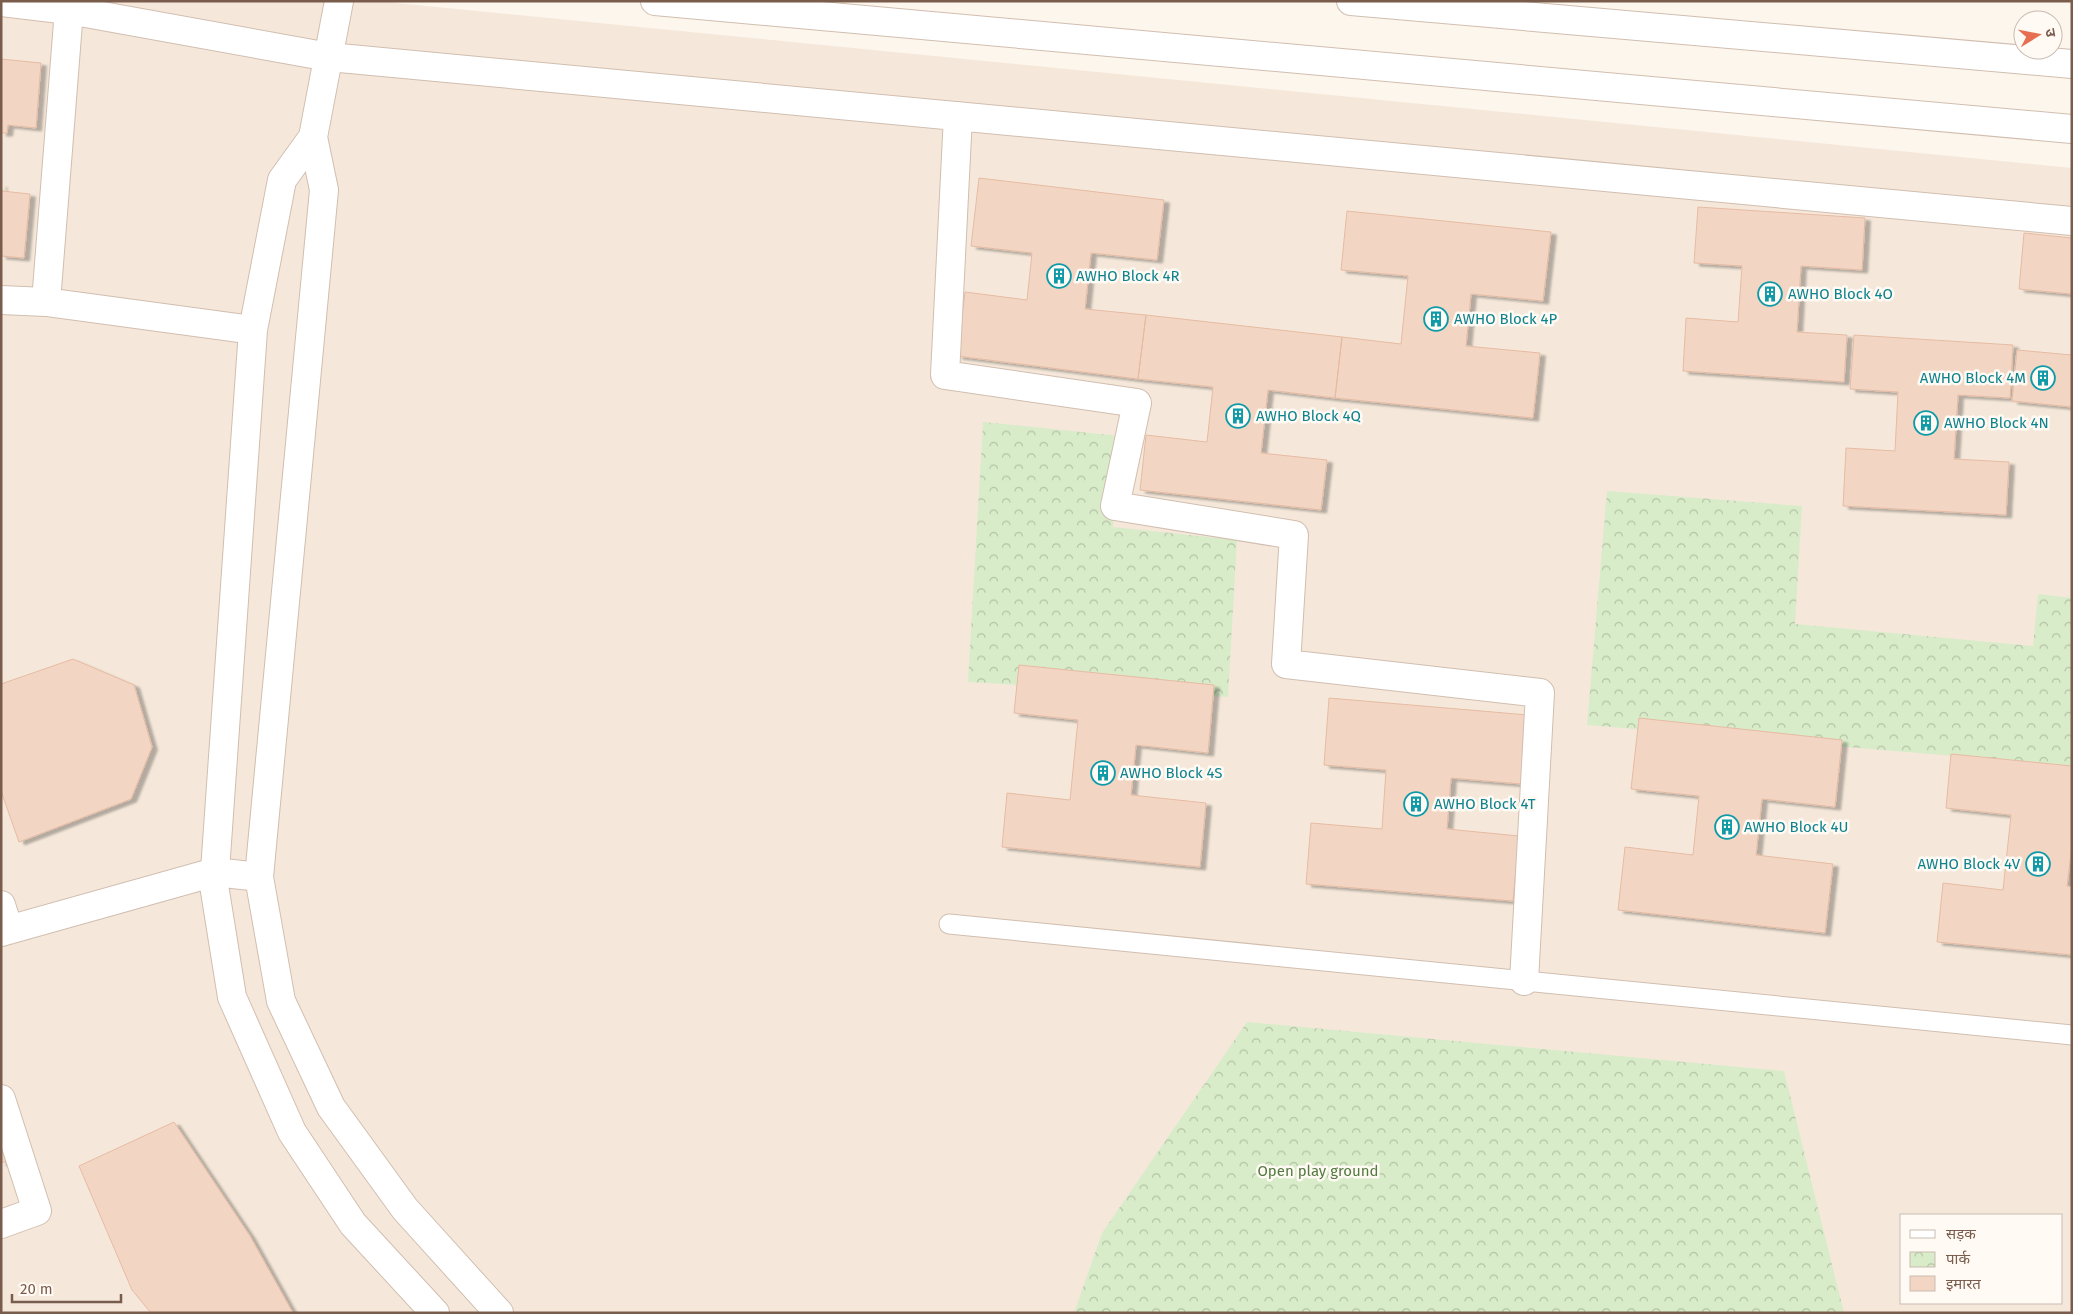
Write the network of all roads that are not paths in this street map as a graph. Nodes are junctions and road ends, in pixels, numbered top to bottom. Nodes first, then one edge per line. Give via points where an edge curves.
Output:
1 (339, 1) edge
2 (655, 1) edge
3 (1351, 1) edge
4 (1, 2) edge
5 (69, 10) junction
6 (329, 56) junction
7 (2072, 64) edge
8 (958, 116) junction
9 (2072, 129) edge
10 (313, 137) junction
11 (2072, 221) edge
12 (1, 300) edge
13 (46, 302) junction
14 (254, 330) junction
15 (215, 872) junction
16 (259, 877) junction
17 (4, 922) edge
18 (949, 924) dead end
19 (1524, 981) junction
20 (2072, 1035) edge
21 (1, 1099) edge
22 (1, 1224) edge
23 (436, 1313) edge
24 (499, 1313) edge

1 - 6 street
2 - 9 street
3 - 7 street
4 - 5 street
5 - 6 street
5 - 13 street
6 - 8 street
6 - 10 street
8 - 11 street
8 - 19 street via 945,375 1137,403 1115,506 1294,535 1286,664 1540,693
10 - 14 street via 282,180
10 - 16 street via 324,190
12 - 13 street
13 - 14 street
14 - 15 street
15 - 16 street
15 - 17 street
15 - 23 street via 214,885 232,997 292,1132 353,1224
16 - 24 street via 282,1001 331,1107 405,1209
18 - 19 lane
19 - 20 lane
21 - 22 street via 37,1211

